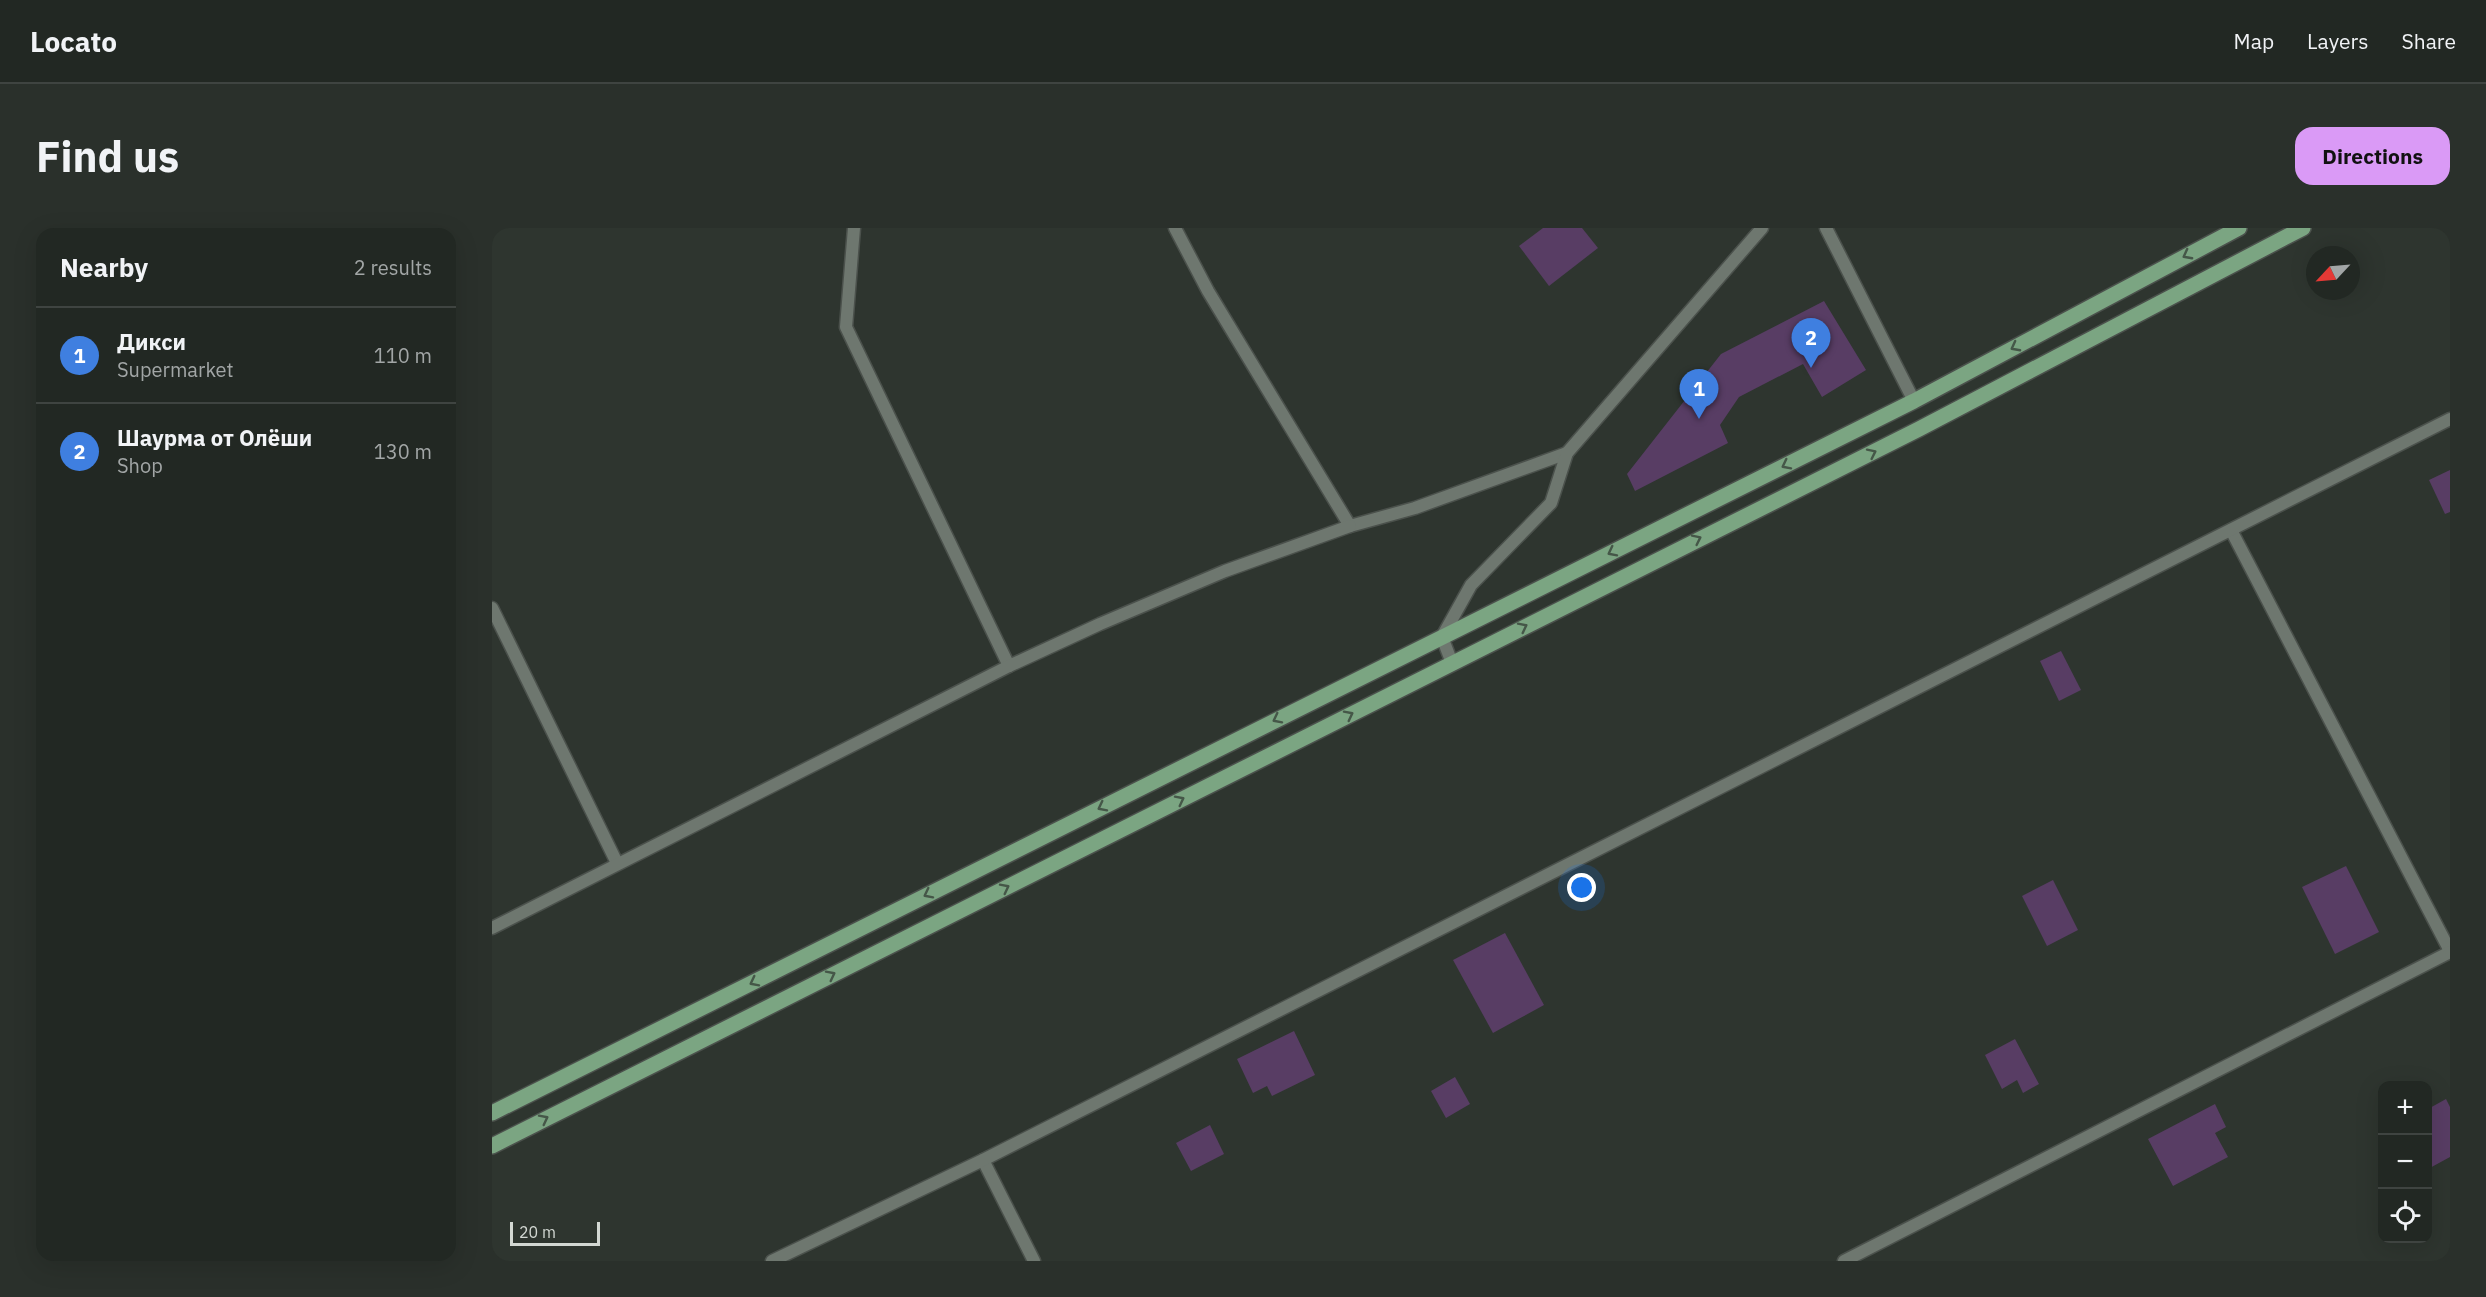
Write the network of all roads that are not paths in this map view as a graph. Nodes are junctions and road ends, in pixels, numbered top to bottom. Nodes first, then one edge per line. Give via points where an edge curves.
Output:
1 (854, 228) edge
2 (1175, 228) edge
3 (1762, 228) edge
4 (1826, 228) edge
5 (2239, 228) edge
6 (2303, 228) edge
7 (1914, 401) junction
8 (2450, 419) edge
9 (1567, 453) junction
10 (1350, 526) junction
11 (2231, 530) junction
12 (492, 608) edge
13 (1442, 637) junction
14 (1452, 663) junction
15 (1009, 666) junction
16 (617, 863) junction
17 (492, 928) edge
18 (2450, 951) edge
19 (492, 1113) edge
20 (492, 1146) edge
21 (983, 1160) junction
22 (772, 1261) edge
23 (1034, 1261) edge
24 (1844, 1261) edge

1 - 15 street via 846,327
2 - 10 street via 1208,291
3 - 9 street
4 - 7 street
5 -> 7 main road
14 -> 6 main road via 1919,429
7 -> 13 main road
8 - 11 street
9 - 10 street via 1415,508
9 - 13 street via 1551,503 1471,585
10 - 15 street via 1225,572
11 - 18 street
11 - 21 street
12 - 16 street
13 - 14 street
13 -> 19 main road
20 -> 14 main road
15 - 16 street
16 - 17 street
18 - 24 street
21 - 22 street
21 - 23 street

